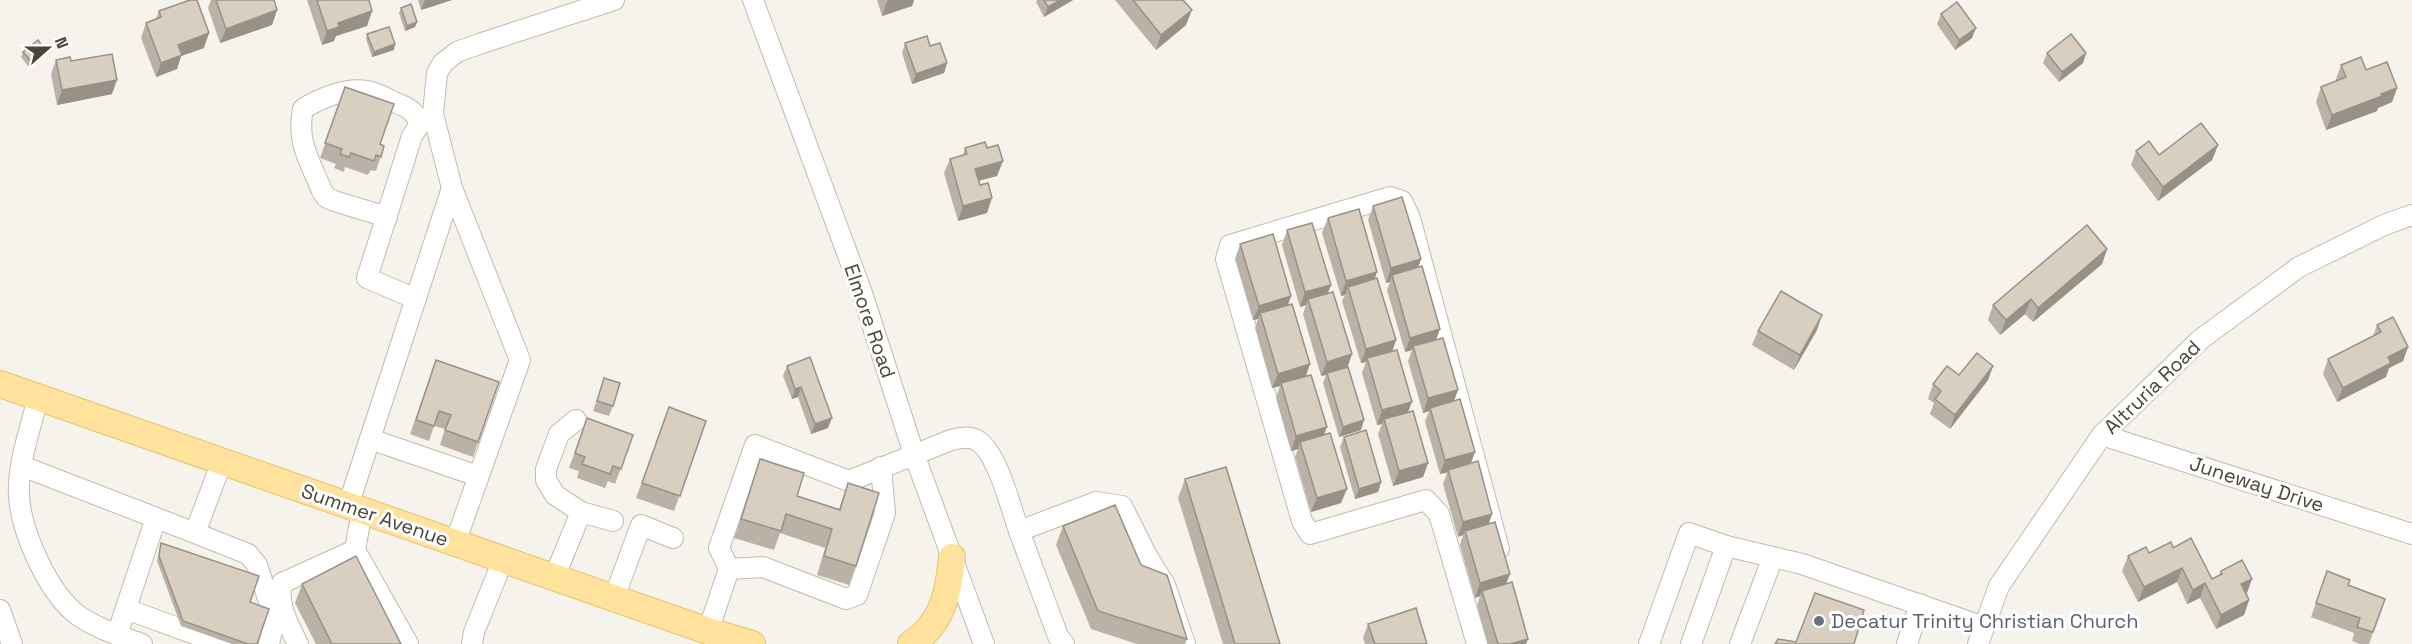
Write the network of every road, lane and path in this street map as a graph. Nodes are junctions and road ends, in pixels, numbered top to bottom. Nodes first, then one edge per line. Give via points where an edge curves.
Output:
1 (614, 0) edge
2 (753, 0) edge
3 (426, 119) junction
4 (452, 188) junction
5 (2412, 215) edge
6 (387, 217) junction
7 (416, 298) junction
8 (0, 384) edge
9 (38, 397) junction
10 (576, 420) dead end
11 (2102, 435) junction
12 (370, 438) junction
13 (914, 454) junction
14 (222, 461) junction
15 (22, 466) junction
16 (882, 467) junction
17 (482, 468) junction
18 (355, 508) junction
19 (581, 512) junction
20 (156, 518) junction
21 (612, 521) dead end
22 (1019, 531) junction
23 (195, 533) junction
24 (2412, 534) edge
25 (674, 538) dead end
26 (455, 543) junction
27 (1726, 546) junction
28 (356, 550) junction
29 (952, 557) junction
30 (1773, 557) junction
31 (502, 560) junction
32 (1503, 563) edge
33 (729, 568) junction
34 (555, 578) junction
35 (614, 598) junction
36 (1920, 604) junction
37 (126, 609) junction
38 (0, 610) edge
39 (708, 631) junction
40 (117, 635) junction
41 (1981, 635) edge
42 (12, 644) edge
43 (142, 644) edge
44 (222, 644) edge
45 (268, 644) edge
46 (298, 644) edge
47 (408, 644) edge
48 (472, 644) edge
49 (752, 644) edge
50 (911, 644) edge
51 (984, 644) edge
52 (1064, 644) edge
53 (1185, 644) edge
54 (1477, 644) edge
55 (1649, 644) edge
56 (1691, 644) edge
57 (1740, 644) edge
58 (1907, 644) edge

1 - 3 street via 458,52 437,73
2 - 13 street, Elmore Road via 862,293
3 - 4 street
3 - 6 street via 408,146
3 - 6 street via 410,108 356,90 303,109 300,138 326,197
4 - 7 street
4 - 17 street via 520,360
5 - 11 street, Altruria Road via 2299,267 2200,339
6 - 7 street via 367,278
7 - 12 street
8 - 9 main road, Summer Avenue
9 - 14 main road, Summer Avenue
9 - 15 street
10 - 19 street via 559,434 546,480 555,495
11 - 24 street, Juneway Drive
11 - 41 street, Altruria Road via 1999,586
12 - 17 street
12 - 18 street
13 - 16 street
13 - 22 street via 951,440 968,437 978,441 990,454
13 - 29 street, Elmore Road
14 - 18 main road, Summer Avenue
14 - 23 street
15 - 20 street
15 - 40 street via 19,496 24,521 46,577 61,600 79,616
16 - 33 street via 885,513 856,595 846,599 763,567
16 - 33 street via 849,481 755,445 718,549
17 - 26 street
18 - 26 main road, Summer Avenue
18 - 28 street
19 - 21 street
19 - 34 street
20 - 23 street
20 - 37 street
22 - 52 street
22 - 53 street via 1096,502 1122,506 1165,585
23 - 45 street via 248,554 257,565 271,608 273,626
25 - 35 street via 640,525
26 - 31 main road, Summer Avenue
27 - 30 street
27 - 55 street via 1689,533
27 - 56 street
28 - 46 street via 282,583 279,593
28 - 47 street
29 - 50 main road via 945,604 928,630
29 - 51 street, Elmore Road
30 - 36 street
30 - 57 street
31 - 34 main road, Summer Avenue
31 - 48 street
32 - 54 street via 1410,218 1402,201 1390,197 1230,245 1226,259 1302,521 1311,534 1425,500 1439,514
33 - 39 street
34 - 35 main road, Summer Avenue
35 - 39 main road, Summer Avenue
36 - 41 street
36 - 58 street
37 - 40 street
37 - 44 street
38 - 42 street
39 - 49 main road, Summer Avenue
40 - 43 street

